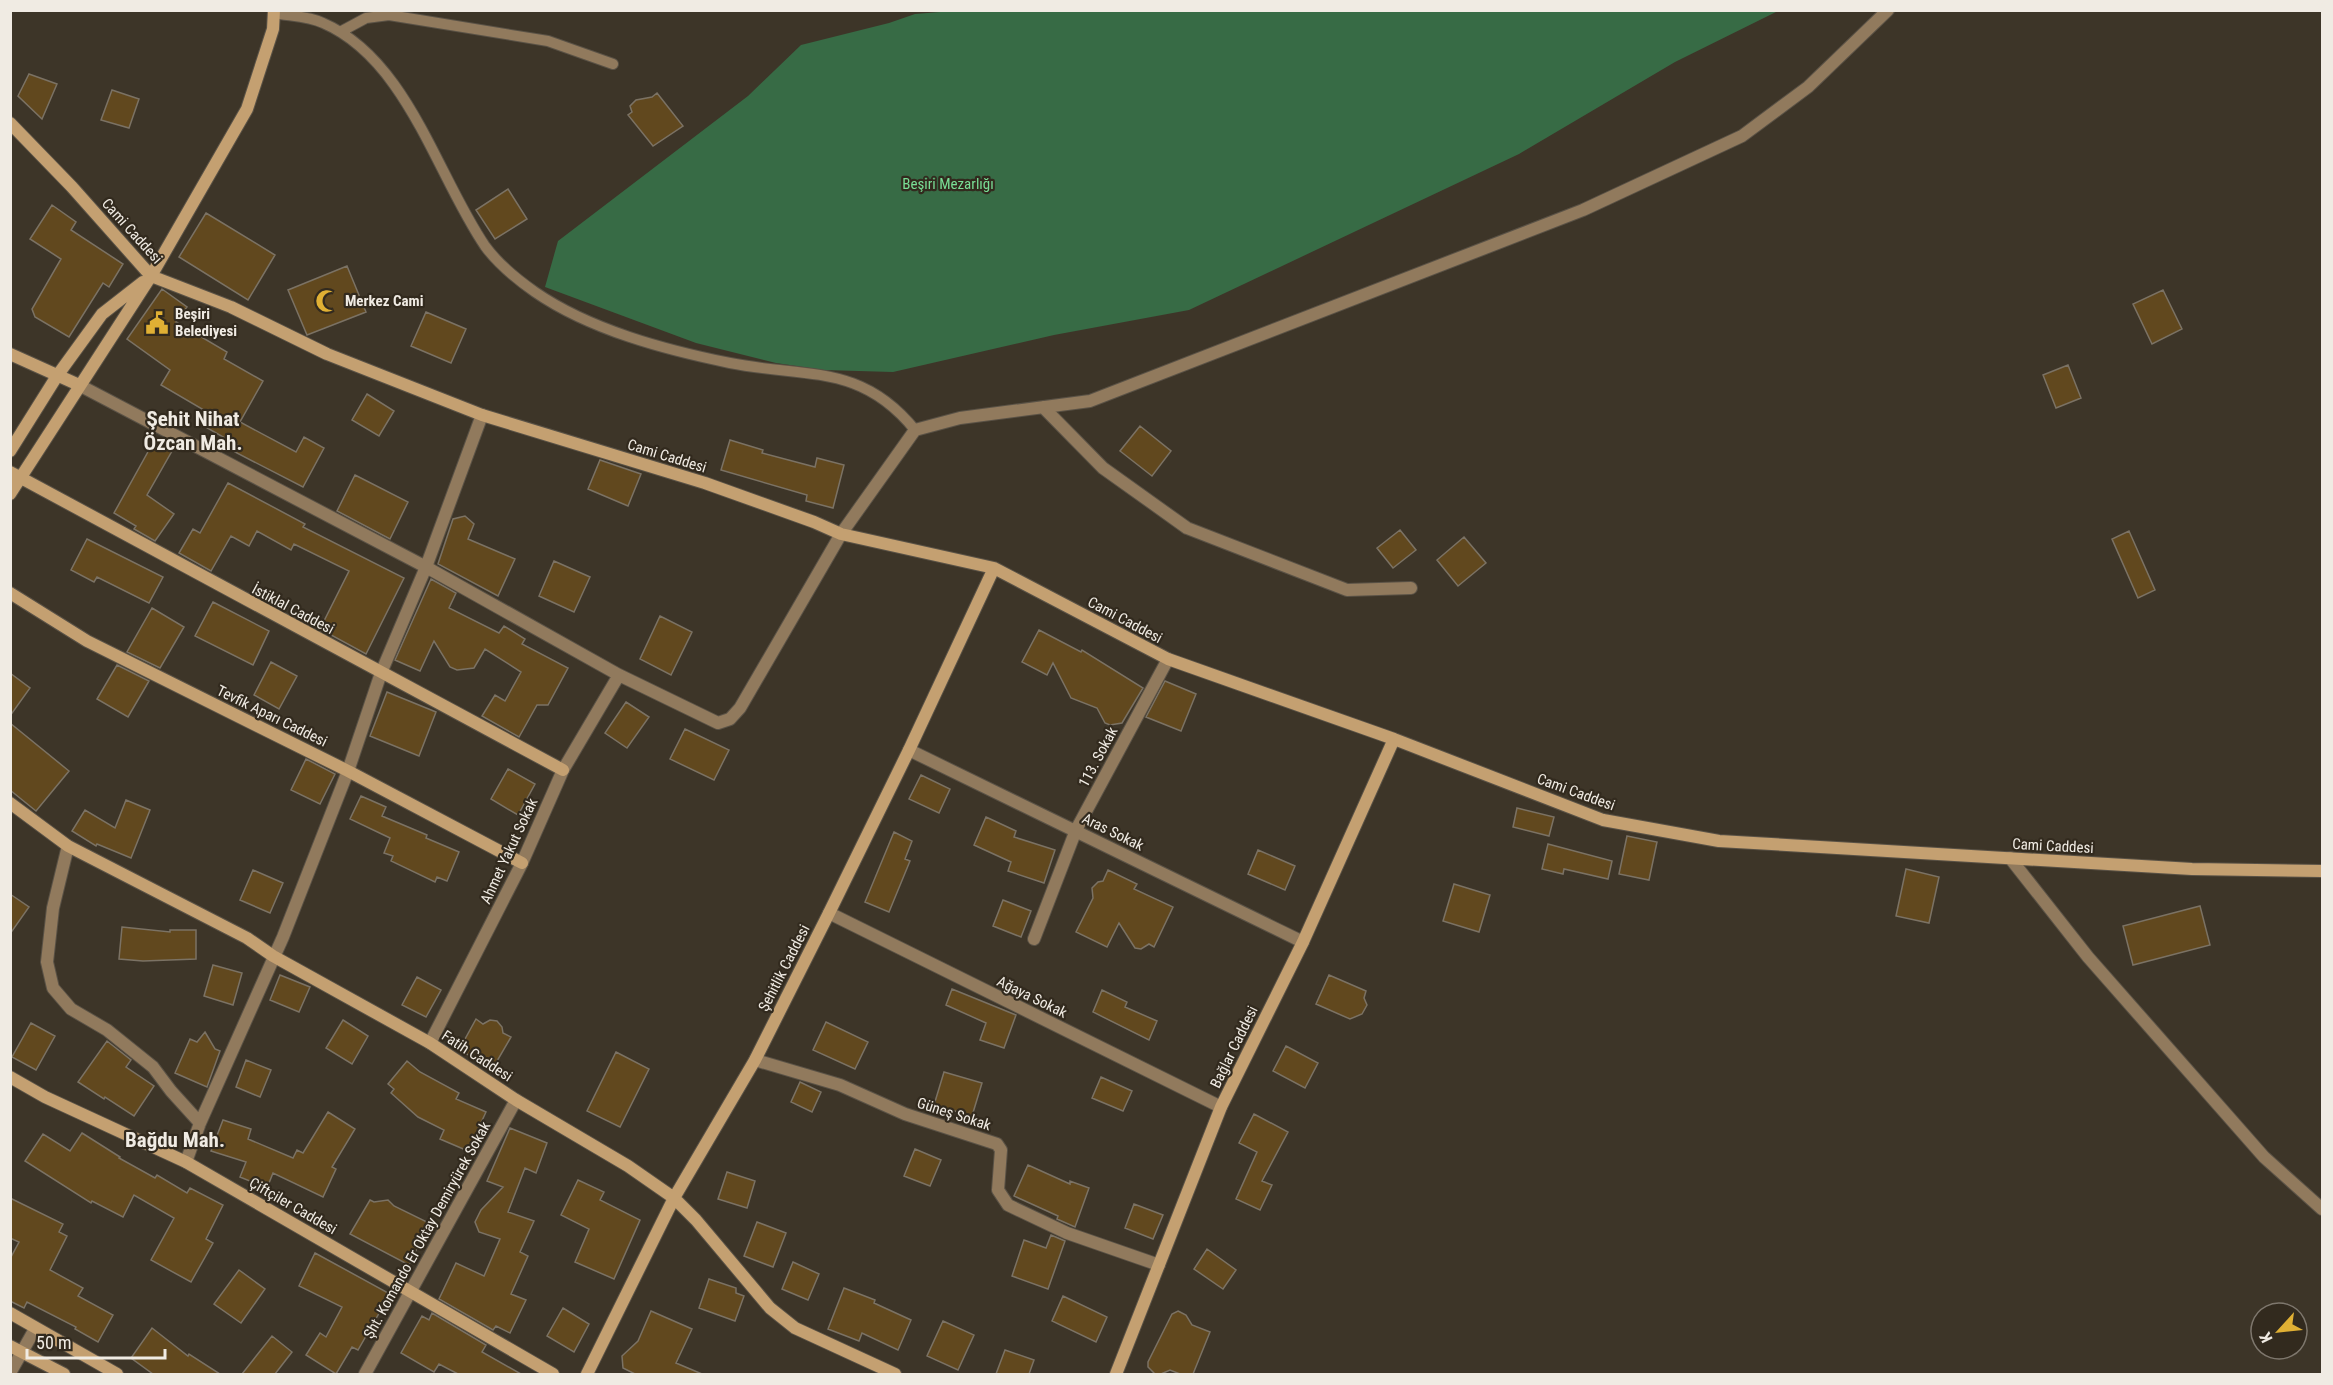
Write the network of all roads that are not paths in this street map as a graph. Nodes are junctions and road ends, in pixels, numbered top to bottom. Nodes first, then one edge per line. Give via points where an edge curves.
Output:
1 (1888, 10) edge
2 (274, 12) edge
3 (340, 32) junction
4 (613, 64) dead end
5 (10, 123) edge
6 (151, 276) junction
7 (10, 354) edge
8 (57, 376) junction
9 (79, 385) junction
10 (1043, 407) junction
11 (482, 415) junction
12 (915, 430) junction
13 (10, 452) edge
14 (15, 476) edge
15 (10, 494) edge
16 (842, 534) junction
17 (426, 567) junction
18 (994, 568) junction
19 (1412, 588) dead end
20 (10, 593) edge
21 (1168, 659) junction
22 (381, 673) junction
23 (619, 675) junction
24 (1394, 739) junction
25 (909, 750) junction
26 (563, 770) junction
27 (348, 771) junction
28 (10, 802) edge
29 (1076, 830) junction
30 (68, 846) junction
31 (2010, 858) junction
32 (522, 862) junction
33 (2322, 871) edge
34 (829, 913) junction
35 (1034, 939) dead end
36 (1302, 942) junction
37 (273, 956) junction
38 (430, 1043) junction
39 (754, 1060) junction
40 (10, 1077) edge
41 (516, 1100) junction
42 (1221, 1107) junction
43 (200, 1123) junction
44 (186, 1162) junction
45 (674, 1198) junction
46 (2322, 1209) edge
47 (1160, 1265) junction
48 (411, 1291) junction
49 (10, 1313) edge
50 (35, 1329) junction
51 (16, 1349) edge
52 (10, 1373) edge
53 (64, 1374) edge
54 (117, 1374) edge
55 (365, 1374) edge
56 (554, 1374) edge
57 (586, 1374) edge
58 (895, 1374) edge
59 (1116, 1374) edge

1 - 10 street via 1808,87 1742,136 1583,210 1306,318 1090,401
2 - 3 lane via 321,22
2 - 6 street via 273,29 247,109
3 - 4 lane via 366,18 389,15 548,41
3 - 12 lane via 370,55 390,79 486,247 536,292 600,326 684,353 845,379 884,399
5 - 6 street, Cami Caddesi
6 - 8 street via 102,314
6 - 9 street
6 - 11 street, Cami Caddesi via 231,307 327,354
7 - 8 street
8 - 9 street
8 - 13 street
9 - 14 street
9 - 17 street
10 - 12 street via 960,418
10 - 19 street via 1102,468 1187,528 1347,590
11 - 16 street, Cami Caddesi via 705,483
11 - 17 street
12 - 16 street
14 - 15 street
14 - 22 street, İstiklal Caddesi
16 - 18 street, Cami Caddesi
16 - 23 street via 730,719 718,723
17 - 22 street
17 - 23 street
18 - 21 street, Cami Caddesi
18 - 25 street, Şehitlik Caddesi
20 - 27 street, Tevfik Aparı Caddesi via 87,641
21 - 24 street, Cami Caddesi
21 - 29 street, 113. Sokak
22 - 26 street, İstiklal Caddesi
22 - 27 street
23 - 26 street, Ahmet Yakut Sokak
24 - 31 street, Cami Caddesi via 1603,820 1719,841
24 - 36 street, Bağlar Caddesi
25 - 29 street, Aras Sokak
25 - 34 street, Şehitlik Caddesi
26 - 32 street, Ahmet Yakut Sokak
27 - 32 street, Tevfik Aparı Caddesi
27 - 37 street
28 - 30 street, Fatih Caddesi
29 - 35 street, 113. Sokak
29 - 36 street, Aras Sokak
30 - 37 street, Fatih Caddesi via 247,938
30 - 43 street via 52,908 46,962 53,988 71,1010 107,1030 153,1067
31 - 33 street, Cami Caddesi via 2192,869
31 - 46 street via 2088,957 2264,1157
32 - 38 street, Ahmet Yakut Sokak
34 - 39 street, Şehitlik Caddesi
34 - 42 street, Ağaya Sokak
36 - 42 street, Bağlar Caddesi
37 - 38 street, Fatih Caddesi
37 - 43 street
38 - 41 street, Fatih Caddesi
39 - 45 street, Şehitlik Caddesi
39 - 47 street, Güneş Sokak via 840,1085 905,1113 997,1144 1001,1150 998,1190 1008,1205 1067,1233
40 - 44 street, Çiftçiler Caddesi
41 - 45 street, Fatih Caddesi
41 - 48 street, Şht. Komando Er Oktay Demiryürek Sokak
42 - 47 street, Bağlar Caddesi
43 - 44 street
44 - 48 street, Çiftçiler Caddesi
45 - 57 street, Şehitlik Caddesi
45 - 58 street, Fatih Caddesi via 770,1308 795,1328
47 - 59 street, Bağlar Caddesi
48 - 55 street, Şht. Komando Er Oktay Demiryürek Sokak
48 - 56 street, Çiftçiler Caddesi
49 - 50 street
50 - 51 street
50 - 54 street
51 - 52 street
51 - 53 street

